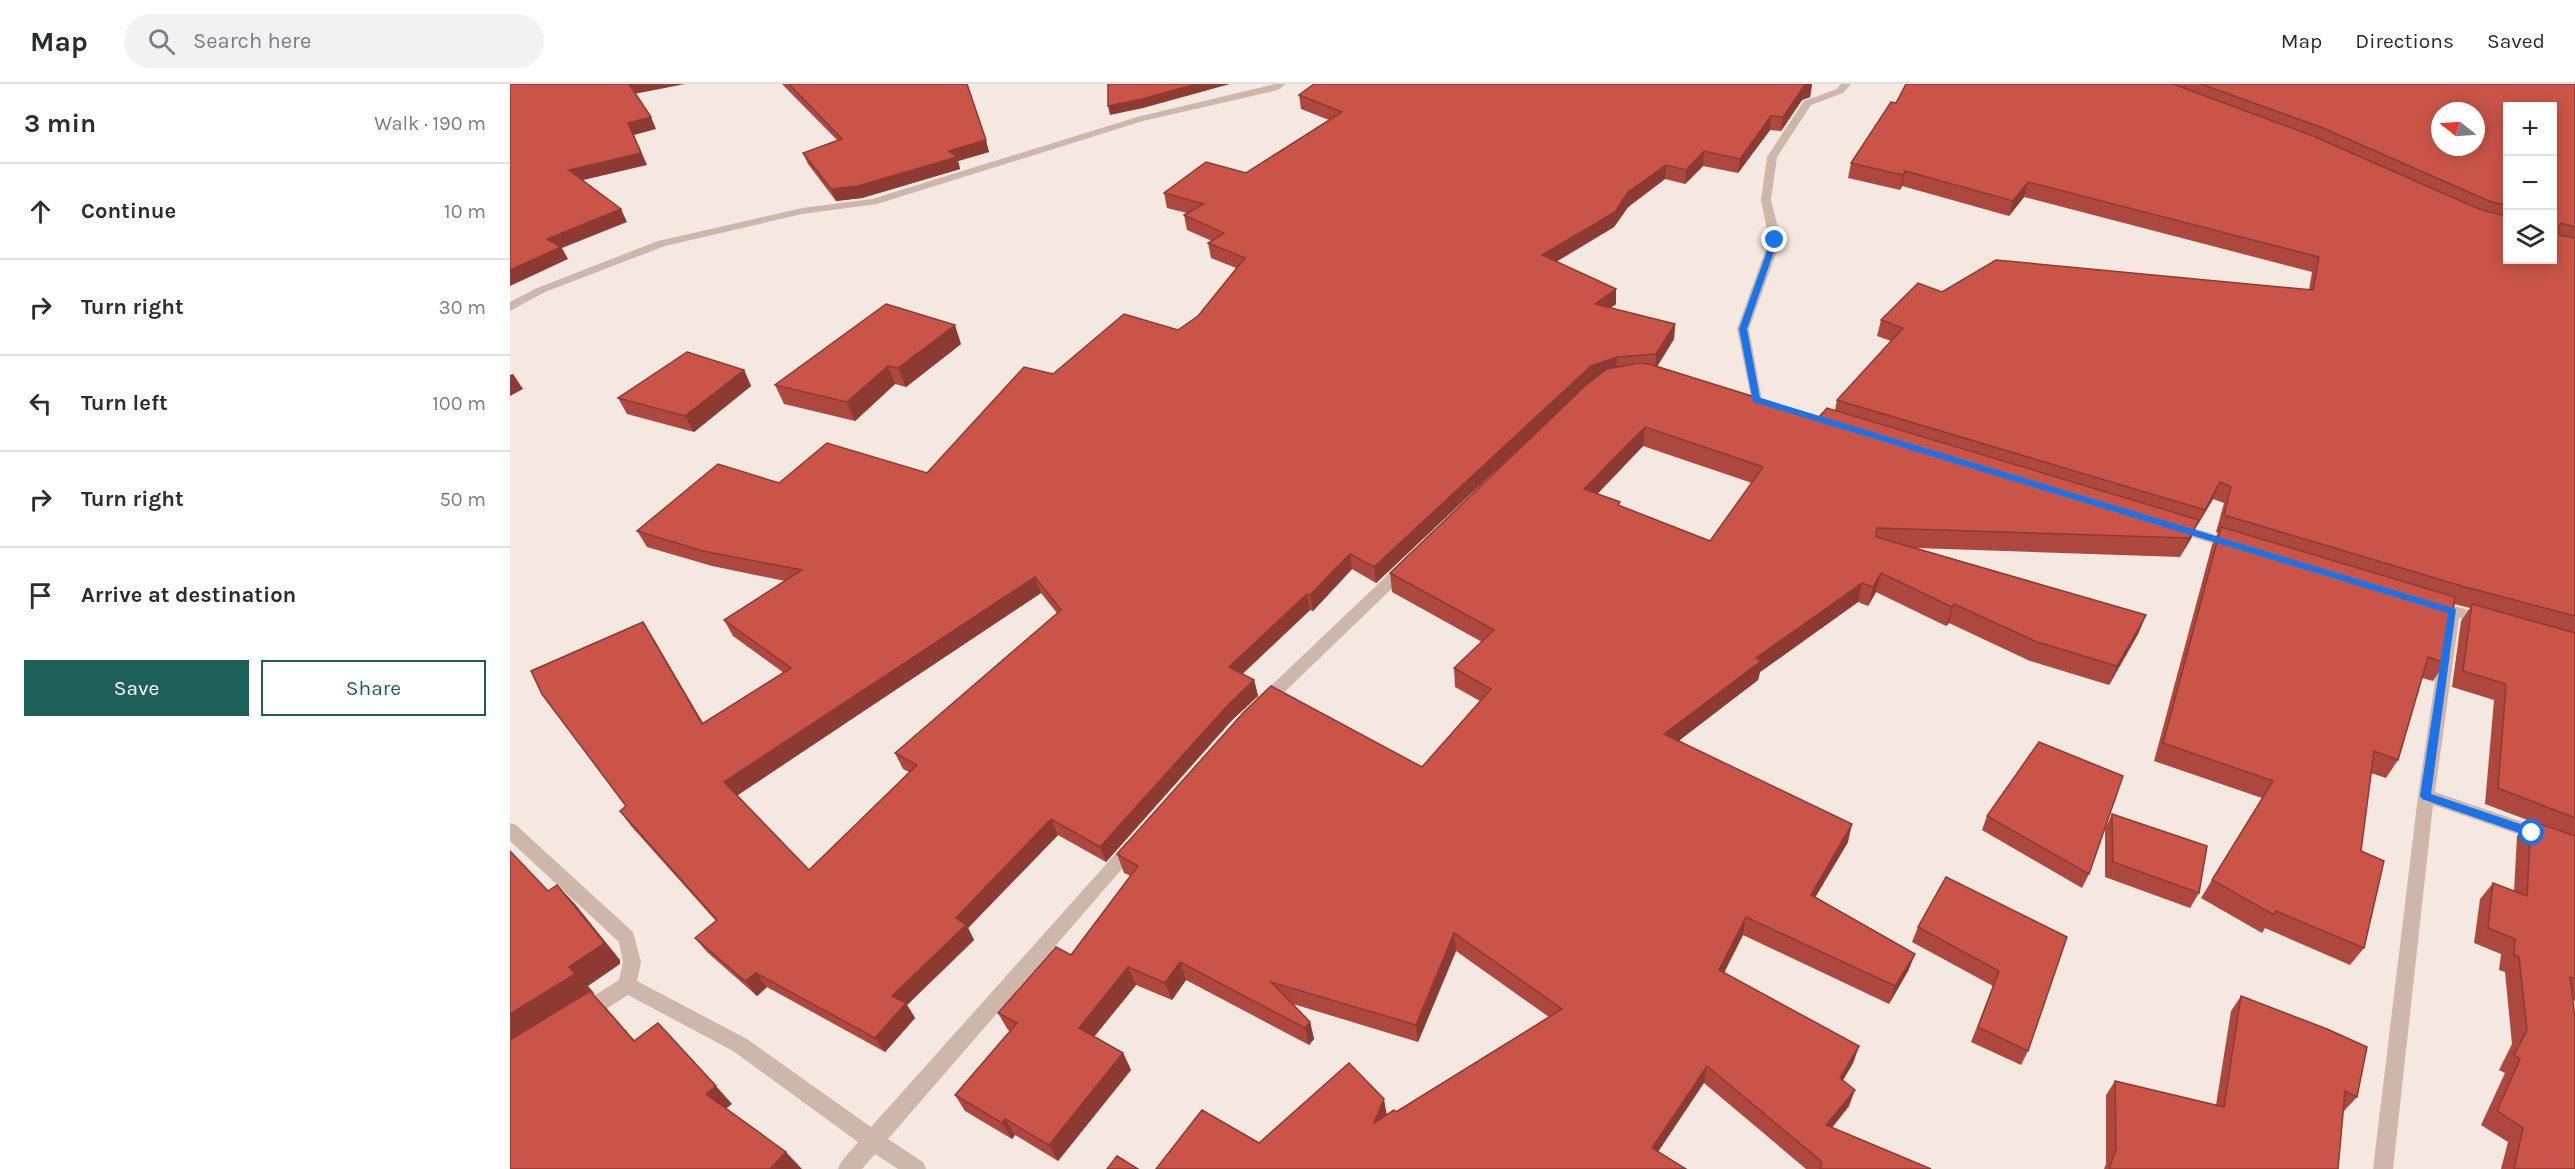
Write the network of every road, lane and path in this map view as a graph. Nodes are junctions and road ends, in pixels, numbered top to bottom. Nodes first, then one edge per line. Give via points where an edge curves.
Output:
1 (1281, 84) edge
2 (1846, 84) edge
3 (510, 307) edge
4 (1741, 395) edge
5 (2156, 521) edge
6 (2247, 549) edge
7 (1418, 554) edge
8 (2419, 601) edge
9 (2453, 611) junction
10 (2497, 623) edge
11 (1248, 718) edge
12 (2426, 796) junction
13 (510, 830) edge
14 (1146, 832) edge
15 (2575, 848) edge
16 (627, 985) junction
17 (568, 1022) edge
18 (872, 1140) junction
19 (848, 1169) edge
20 (916, 1169) edge
21 (2383, 1169) edge

1 - 3 street via 1140,119 873,202 802,211 662,243 541,290
2 - 4 street via 1807,103 1772,157 1766,200 1775,240 1743,329 1762,401
5 - 6 street
7 - 11 street
8 - 9 street
9 - 10 street
9 - 12 street
12 - 15 street
12 - 21 street
13 - 16 street via 627,938 632,962
14 - 18 street
16 - 17 street
16 - 18 street via 740,1045
18 - 19 street
18 - 20 street

